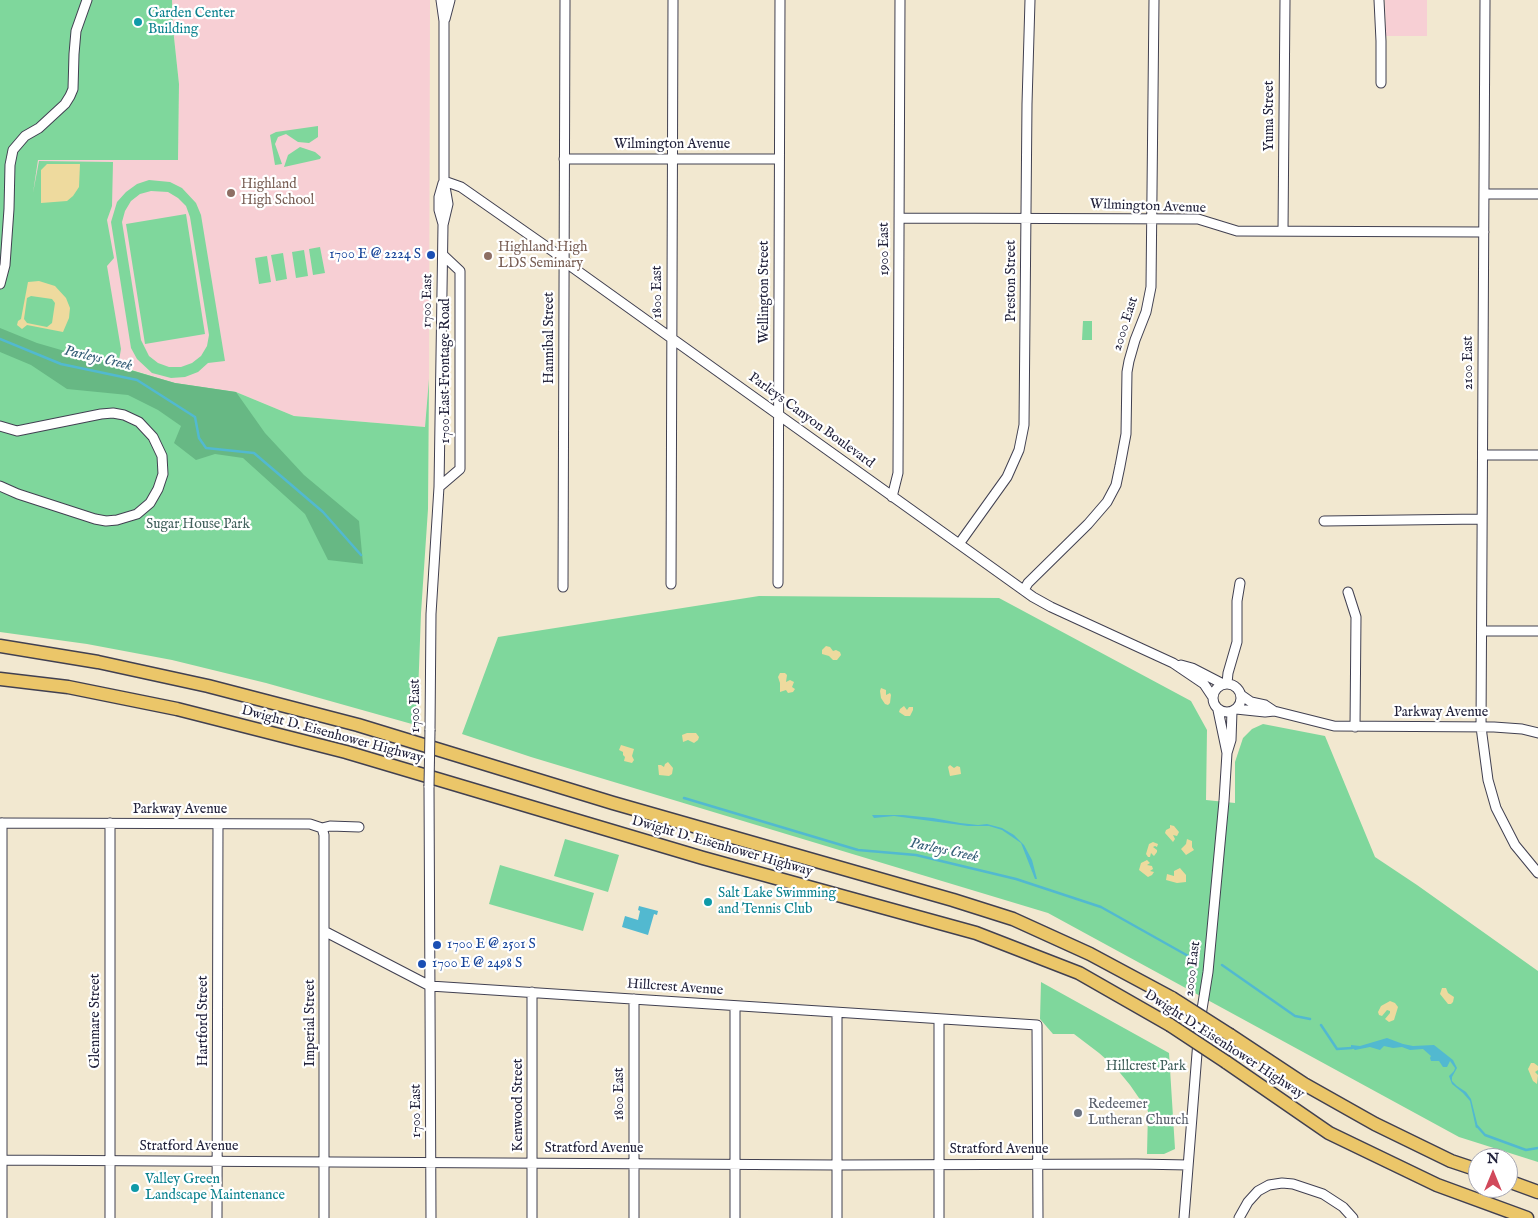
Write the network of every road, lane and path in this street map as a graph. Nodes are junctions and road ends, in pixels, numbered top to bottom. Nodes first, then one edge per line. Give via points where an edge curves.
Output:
1 (87, 0) edge
2 (441, 0) edge
3 (450, 0) edge
4 (565, 0) edge
5 (673, 0) edge
6 (780, 0) edge
7 (900, 0) edge
8 (1030, 0) edge
9 (1154, 0) edge
10 (1285, 0) edge
11 (1379, 0) edge
12 (1485, 0) edge
13 (444, 21) junction
14 (1381, 83) dead end
15 (564, 159) junction
16 (672, 159) junction
17 (779, 159) junction
18 (444, 180) junction
19 (1484, 194) junction
20 (1538, 194) edge
21 (899, 218) junction
22 (1026, 218) junction
23 (1153, 219) junction
24 (1284, 231) junction
25 (1484, 232) junction
26 (443, 255) junction
27 (564, 260) junction
28 (0, 284) edge
29 (672, 337) junction
30 (778, 414) junction
31 (0, 426) edge
32 (1483, 455) junction
33 (1538, 455) edge
34 (0, 486) edge
35 (440, 486) junction
36 (892, 497) junction
37 (1482, 519) junction
38 (1324, 521) dead end
39 (959, 544) junction
40 (1240, 582) dead end
41 (778, 583) dead end
42 (670, 584) dead end
43 (563, 587) dead end
44 (1024, 590) junction
45 (1348, 592) dead end
46 (1482, 631) junction
47 (1538, 631) edge
48 (0, 646) edge
49 (1173, 663) junction
50 (0, 679) edge
51 (1225, 684) junction
52 (1241, 695) junction
53 (1212, 696) junction
54 (1218, 710) junction
55 (1234, 710) junction
56 (1274, 710) junction
57 (1355, 727) junction
58 (1481, 727) junction
59 (1538, 733) edge
60 (1227, 753) junction
61 (1, 823) edge
62 (110, 823) junction
63 (218, 824) junction
64 (358, 827) dead end
65 (322, 828) junction
66 (1538, 873) edge
67 (324, 931) junction
68 (430, 986) junction
69 (532, 992) junction
70 (634, 999) junction
71 (735, 1006) junction
72 (837, 1013) junction
73 (939, 1020) junction
74 (1, 1160) edge
75 (110, 1161) junction
76 (217, 1161) junction
77 (324, 1161) junction
78 (431, 1162) junction
79 (532, 1162) junction
80 (634, 1163) junction
81 (735, 1163) junction
82 (1038, 1163) junction
83 (837, 1164) junction
84 (939, 1164) junction
85 (1188, 1165) junction
86 (1468, 1167) edge
87 (1518, 1185) edge
88 (1538, 1192) edge
89 (2, 1218) edge
90 (110, 1218) edge
91 (217, 1218) edge
92 (324, 1218) edge
93 (430, 1218) edge
94 (532, 1218) edge
95 (634, 1218) edge
96 (735, 1218) edge
97 (837, 1218) edge
98 (939, 1218) edge
99 (1038, 1218) edge
100 (1184, 1218) edge
101 (1239, 1218) edge
102 (1353, 1218) edge
103 (1527, 1218) edge

1 - 28 street via 76,31 70,96 13,150 5,265
2 - 13 street, 1700 East
3 - 13 street
4 - 15 street, Hannibal Street
5 - 16 street, 1800 East
6 - 17 street, Wellington Street
7 - 21 street, 1900 East
8 - 22 street, Preston Street
9 - 23 street, 2000 East
10 - 24 street, Yuma Street
11 - 14 street
12 - 19 street, 2100 East
13 - 18 street, 1700 East
15 - 16 street, Wilmington Avenue
15 - 27 street, Hannibal Street
16 - 17 street, Wilmington Avenue
16 - 29 street, 1800 East
17 - 30 street, Wellington Street
18 - 26 street, 1700 East via 448,204 443,225
18 - 27 street, Parleys Canyon Boulevard via 461,187
19 - 20 street
19 - 25 street, 2100 East
21 - 22 street, Wilmington Avenue
21 - 36 street, 1900 East via 898,473
22 - 23 street, Wilmington Avenue
22 - 39 street, Preston Street via 1023,434 1007,477
23 - 24 street, Wilmington Avenue via 1198,219 1237,231
23 - 44 street, 2000 East via 1151,287 1127,372 1126,434 1116,486 1100,511
24 - 25 street, Wilmington Avenue
25 - 32 street, 2100 East
26 - 35 street, 1700 East
26 - 35 street, 1700 East Frontage Road via 460,271 460,469
27 - 29 street, Parleys Canyon Boulevard
27 - 43 street, Hannibal Street
29 - 30 street, Parleys Canyon Boulevard
29 - 42 street, 1800 East
30 - 36 street, Parleys Canyon Boulevard
30 - 41 street, Wellington Street
31 - 34 street via 16,431 28,430 113,413 124,415 147,429 162,456 163,474 150,503 137,514 106,521
32 - 33 street
32 - 37 street, 2100 East
35 - 68 street, 1700 East, bridge via 431,614
36 - 39 street, Parleys Canyon Boulevard
37 - 38 street
37 - 46 street, 2100 East
39 - 44 street, Parleys Canyon Boulevard
40 - 51 street via 1237,642
44 - 49 street, Parleys Canyon Boulevard via 1051,607
45 - 57 street via 1356,618
46 - 47 street
46 - 58 street, 2100 East
48 - 86 highway, Dwight D. Eisenhower Highway, bridge via 98,662 208,686 358,725 1012,919 1081,950 1172,998 1304,1084 1375,1124
49 - 51 street, Parleys Canyon Boulevard
49 - 53 street, Parleys Canyon Boulevard via 1204,684
50 - 103 highway, Dwight D. Eisenhower Highway, bridge via 68,687 177,708 337,750 704,858 976,933 1079,973 1170,1025 1329,1133 1437,1185
51 - 52 street via 1236,687
51 - 53 street via 1215,689
52 - 55 street
52 - 56 street
53 - 54 street
54 - 55 street
54 - 60 street, 2000 East
55 - 56 street
55 - 60 street, 2000 East
56 - 57 street, Parkway Avenue via 1325,725
57 - 58 street, Parkway Avenue
58 - 59 street, Parkway Avenue
58 - 66 street, 2100 East via 1488,780 1496,808 1515,845
60 - 85 street, 2000 East
61 - 62 street, Parkway Avenue
61 - 74 street
62 - 63 street, Parkway Avenue
62 - 75 street, Glenmare Street
63 - 65 street, Parkway Avenue via 310,824
63 - 76 street, Hartford Street
64 - 65 street, Parkway Avenue
65 - 67 street, Imperial Street
67 - 68 street, Hillcrest Avenue
67 - 77 street, Imperial Street
68 - 69 street, Hillcrest Avenue
68 - 78 street, 1700 East
69 - 70 street, Hillcrest Avenue
69 - 79 street, Kenwood Street
70 - 71 street, Hillcrest Avenue
70 - 80 street, 1800 East
71 - 72 street, Hillcrest Avenue
71 - 81 street
72 - 73 street, Hillcrest Avenue
72 - 83 street
73 - 82 street, Hillcrest Avenue via 1037,1025
73 - 84 street
74 - 75 street, Stratford Avenue
74 - 89 street
75 - 76 street, Stratford Avenue
75 - 90 street, Glenmare Street
76 - 77 street, Stratford Avenue
76 - 91 street, Hartford Street
77 - 78 street, Stratford Avenue
77 - 92 street, Imperial Street
78 - 79 street, Stratford Avenue
78 - 93 street, 1700 East
79 - 80 street, Stratford Avenue
79 - 94 street, Kenwood Street
80 - 81 street, Stratford Avenue
80 - 95 street, 1800 East
81 - 83 street, Stratford Avenue
81 - 96 street
82 - 84 street, Stratford Avenue
82 - 85 street, Stratford Avenue
82 - 99 street
83 - 84 street, Stratford Avenue
83 - 97 street
84 - 98 street
85 - 100 street, 2000 East
87 - 88 highway
101 - 102 street via 1258,1191 1282,1183 1323,1194

